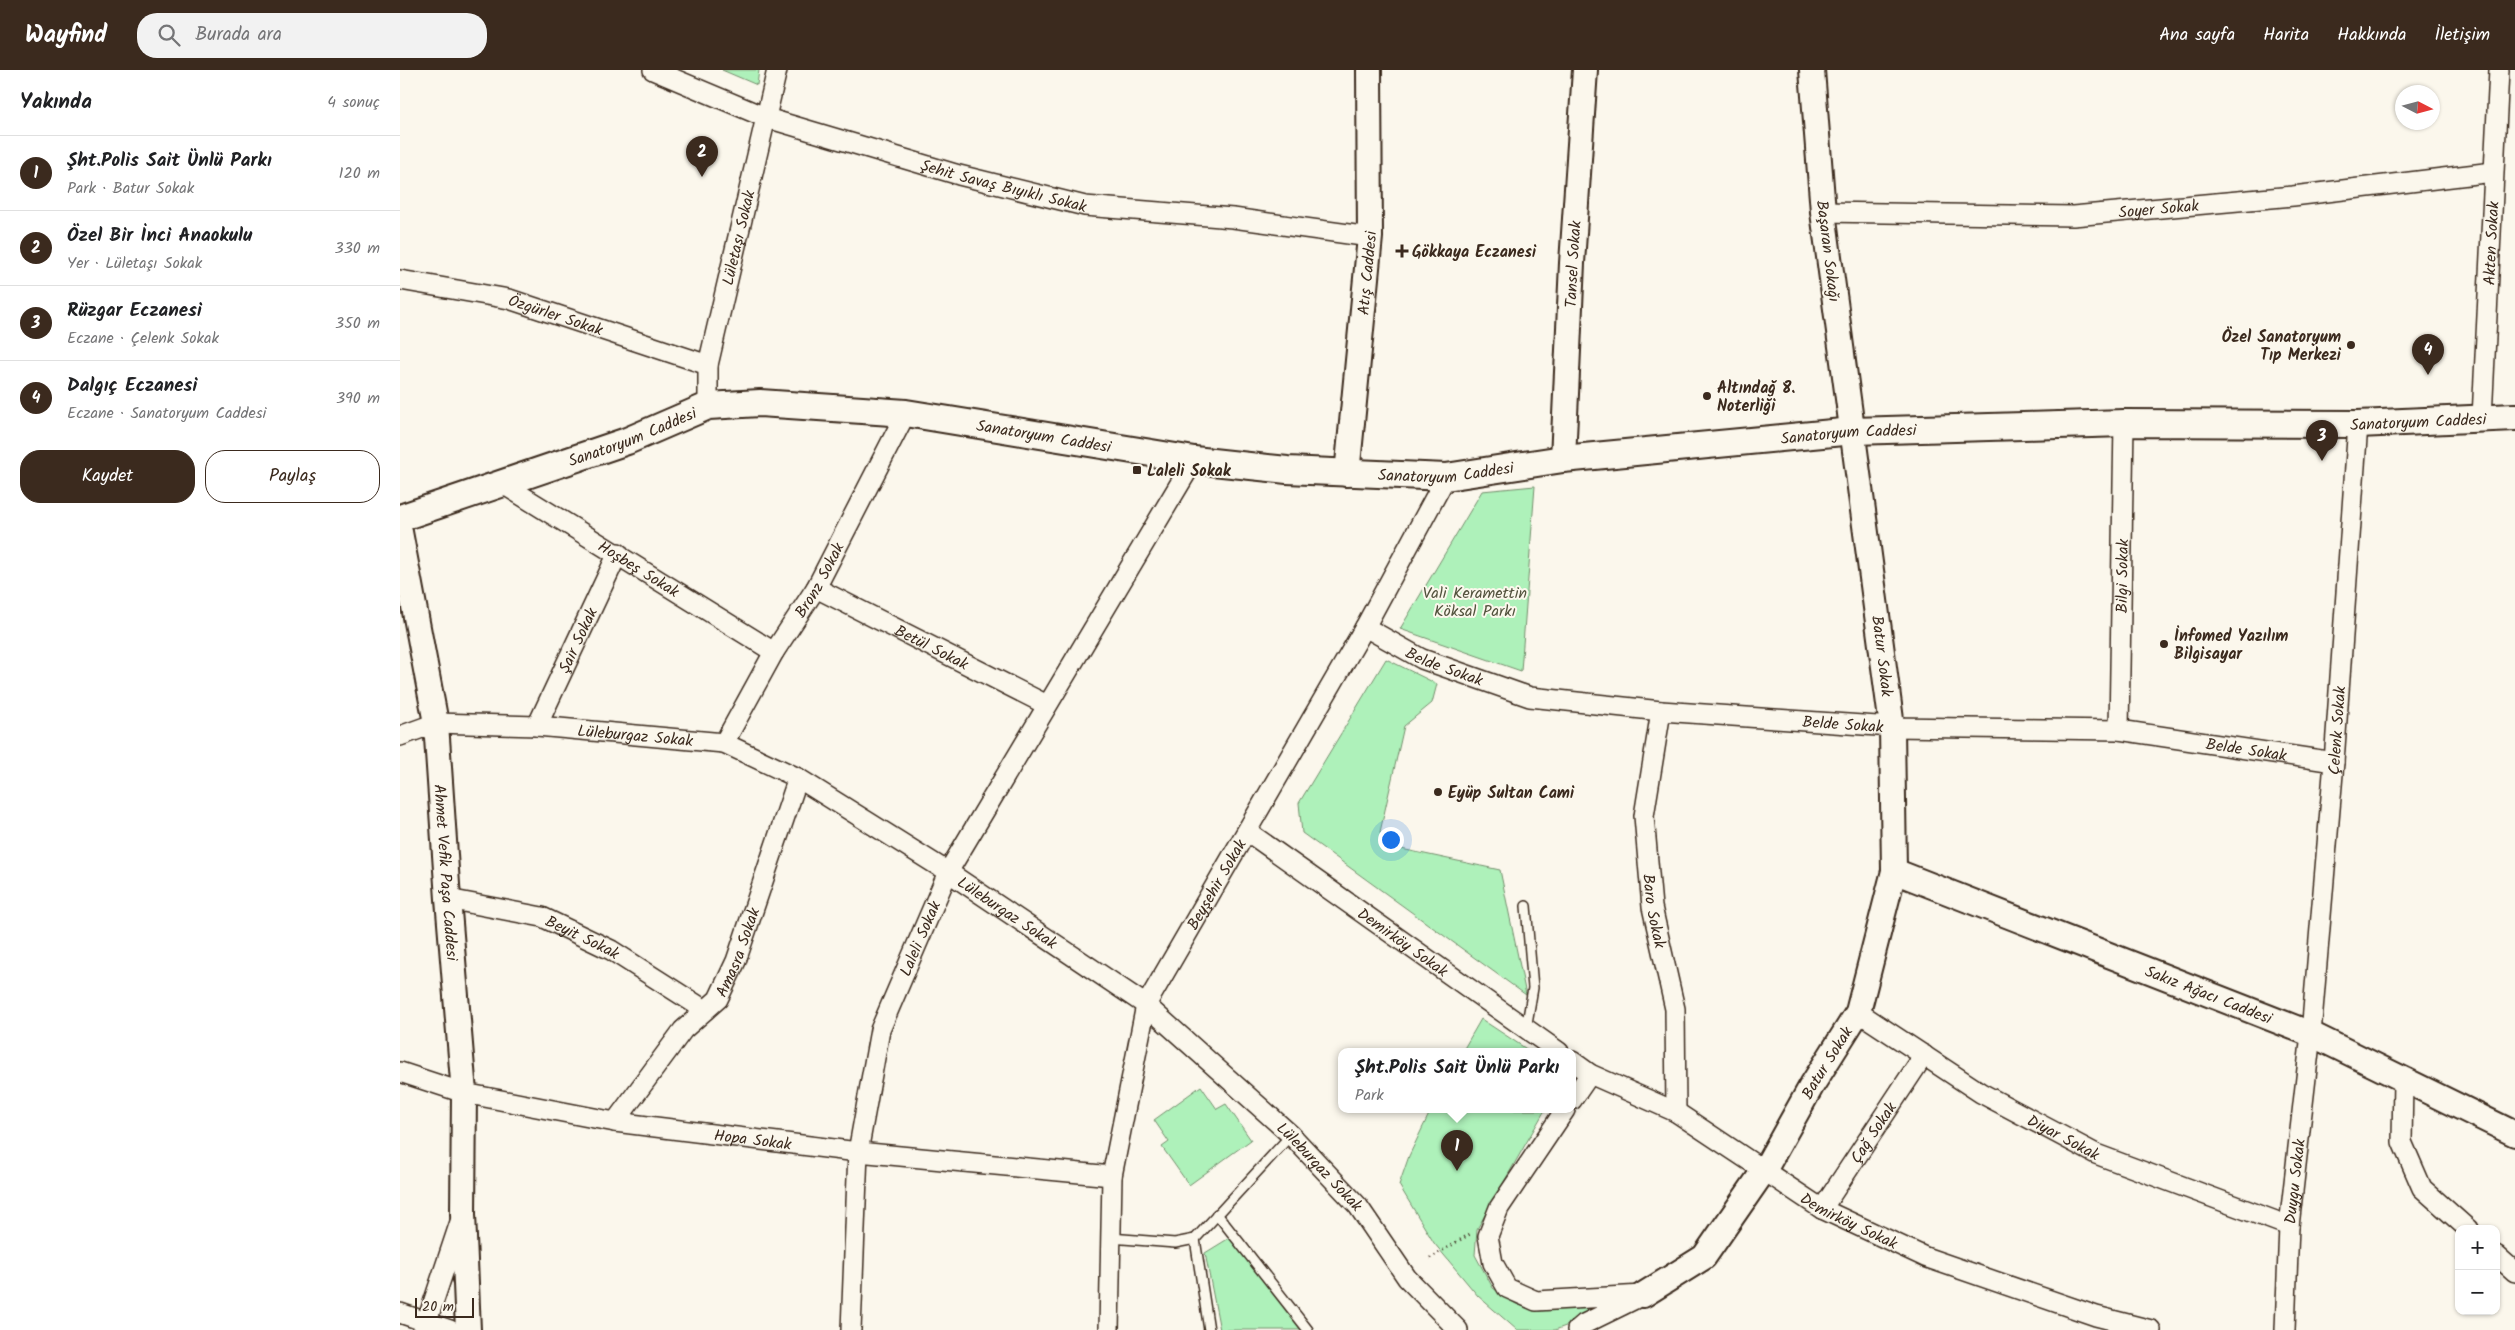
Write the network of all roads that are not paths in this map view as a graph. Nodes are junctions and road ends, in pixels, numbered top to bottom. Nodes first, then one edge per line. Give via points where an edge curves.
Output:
1 (653, 70) edge
2 (777, 70) edge
3 (1369, 70) edge
4 (1585, 70) edge
5 (1812, 70) edge
6 (2499, 70) edge
7 (767, 118) junction
8 (2494, 172) junction
9 (1823, 212) junction
10 (1370, 237) junction
11 (400, 280) edge
12 (708, 365) junction
13 (708, 406) junction
14 (906, 413) junction
15 (2515, 417) edge
16 (2482, 418) junction
17 (2124, 423) junction
18 (2358, 424) junction
19 (1854, 431) junction
20 (1564, 458) junction
21 (1194, 460) junction
22 (1347, 474) junction
23 (1446, 477) junction
24 (503, 484) junction
25 (400, 518) edge
26 (400, 532) edge
27 (618, 554) junction
28 (816, 588) junction
29 (1365, 627) junction
30 (774, 652) junction
31 (1047, 705) junction
32 (1661, 711) junction
33 (436, 723) junction
34 (537, 726) junction
35 (1892, 727) junction
36 (2119, 730) junction
37 (400, 736) edge
38 (724, 743) junction
39 (2334, 762) junction
40 (798, 778) junction
41 (1248, 832) junction
42 (948, 872) junction
43 (1894, 872) junction
44 (448, 899) junction
45 (1526, 906) dead end
46 (1146, 1005) junction
47 (705, 1010) junction
48 (1858, 1012) junction
49 (1526, 1029) junction
50 (2311, 1034) junction
51 (1553, 1048) edge
52 (1924, 1055) junction
53 (1576, 1064) edge
54 (400, 1072) edge
55 (1590, 1074) junction
56 (2403, 1080) junction
57 (464, 1093) junction
58 (1576, 1094) edge
59 (1676, 1112) junction
60 (1563, 1113) edge
61 (615, 1122) junction
62 (2515, 1134) edge
63 (1291, 1135) junction
64 (858, 1152) junction
65 (1765, 1169) junction
66 (1112, 1176) junction
67 (1822, 1209) junction
68 (463, 1214) junction
69 (1217, 1214) junction
70 (2464, 1225) edge
71 (2290, 1226) junction
72 (1110, 1238) junction
73 (1195, 1240) junction
74 (2500, 1259) edge
75 (2515, 1272) edge
76 (1643, 1295) junction
77 (400, 1313) edge
78 (425, 1326) edge
79 (450, 1330) edge
80 (468, 1330) edge
81 (851, 1330) edge
82 (1109, 1330) edge
83 (1209, 1330) edge
84 (1308, 1330) edge
85 (1458, 1330) edge
86 (1577, 1330) edge
87 (2152, 1330) edge
88 (2285, 1330) edge

1 - 7 street, Şehit Savaş Bıyıklı Sokak
2 - 7 street, Lületaşı Sokak
3 - 10 street, Atış Caddesi
4 - 20 street, Tansel Sokak via 1572,262
5 - 9 street, Başaran Sokağı
6 - 8 street, Akten Sokak
7 - 10 street, Şehit Savaş Bıyıklı Sokak via 959,175 1085,206 1232,218
7 - 12 street, Lületaşı Sokak
8 - 9 street, Soyer Sokak via 2294,196 2072,216
8 - 16 street, Akten Sokak
9 - 19 street, Başaran Sokağı
10 - 22 street, Atış Caddesi
11 - 12 street, Özgürler Sokak via 509,299
12 - 13 street, Lületaşı Sokak
13 - 14 main road, Sanatoryum Caddesi via 760,402
13 - 24 main road, Sanatoryum Caddesi via 628,441
14 - 21 main road, Sanatoryum Caddesi
14 - 28 street, Bronz Sokak
15 - 16 main road, Sanatoryum Caddesi
16 - 18 main road, Sanatoryum Caddesi
17 - 18 main road, Sanatoryum Caddesi
17 - 19 main road, Sanatoryum Caddesi
17 - 36 street, Bilgi Sokak
18 - 39 street, Çelenk Sokak
19 - 20 main road, Sanatoryum Caddesi
19 - 35 street, Batur Sokak
20 - 23 main road, Sanatoryum Caddesi
21 - 22 main road, Sanatoryum Caddesi
21 - 31 street, Laleli Sokak
22 - 23 main road, Sanatoryum Caddesi
23 - 29 street, Beyşehir Sokak
24 - 25 main road, Sanatoryum Caddesi
24 - 27 street, Hoşbeş Sokak
26 - 33 street, Ahmet Vefik Paşa Caddesi
27 - 30 street, Hoşbeş Sokak
27 - 34 street, Şair Sokak
28 - 30 street, Bronz Sokak
28 - 31 street, Betül Sokak
29 - 32 street, Belde Sokak via 1422,659 1530,697
29 - 41 street, Beyşehir Sokak
30 - 38 street, Bronz Sokak
31 - 42 street, Laleli Sokak
32 - 35 street, Belde Sokak
32 - 59 street, Baro Sokak via 1644,816 1652,908 1675,1009
33 - 34 street, Lüleburgaz Sokak
33 - 37 street
33 - 44 street, Ahmet Vefik Paşa Caddesi
34 - 38 street, Lüleburgaz Sokak
35 - 36 street, Belde Sokak
35 - 43 street, Batur Sokak
36 - 39 street, Belde Sokak
38 - 40 street, Lüleburgaz Sokak
39 - 50 street, Çelenk Sokak
40 - 42 street, Lüleburgaz Sokak
40 - 47 street, Amasra Sokak via 736,961 718,999
41 - 46 street, Beyşehir Sokak
41 - 49 street, Demirköy Sokak
42 - 46 street, Lüleburgaz Sokak
42 - 64 street, Laleli Sokak via 880,1030
43 - 48 street, Batur Sokak
43 - 50 street, Sakız Ağacı Caddesi
44 - 47 street, Beyit Sokak via 542,916 611,950
44 - 57 street, Ahmet Vefik Paşa Caddesi
45 - 49 lane via 1533,988
46 - 63 street, Lüleburgaz Sokak
46 - 66 street, Beyşehir Sokak
47 - 61 street, Amasra Sokak via 683,1030
48 - 52 street, Diyar Sokak
48 - 65 street, Batur Sokak
49 - 51 street, Demirköy Sokak
50 - 56 street, Sakız Ağacı Caddesi
50 - 71 street, Duygu Sokak
52 - 67 street, Çağ Sokak
52 - 71 street, Diyar Sokak via 1981,1093 2096,1154
53 - 55 street, Demirköy Sokak
54 - 57 street, Hopa Sokak
55 - 58 street
55 - 59 street, Demirköy Sokak
56 - 62 street, Sakız Ağacı Caddesi
56 - 70 street via 2402,1142 2422,1188
57 - 61 street, Hopa Sokak
57 - 68 street, Ahmet Vefik Paşa Caddesi
59 - 65 street, Demirköy Sokak
60 - 76 street, Batur Sokak via 1499,1208 1488,1236 1493,1262 1507,1288 1536,1300
61 - 64 street, Hopa Sokak
63 - 69 lane
63 - 85 street, Lüleburgaz Sokak via 1358,1206 1407,1278
64 - 66 street, Hopa Sokak
64 - 81 street, Laleli Sokak
65 - 67 street, Demirköy Sokak
65 - 76 street, Batur Sokak via 1704,1257
66 - 72 street, Beyşehir Sokak
67 - 87 street, Demirköy Sokak via 1925,1257 2096,1316
68 - 78 street, Ahmet Vefik Paşa Caddesi
68 - 80 street, Ahmet Vefik Paşa Caddesi
69 - 73 lane
69 - 84 lane
71 - 88 street, Duygu Sokak
72 - 73 lane via 1175,1243
72 - 82 street, Beyşehir Sokak
73 - 83 lane
74 - 75 street
76 - 86 street
77 - 78 street
78 - 79 street

